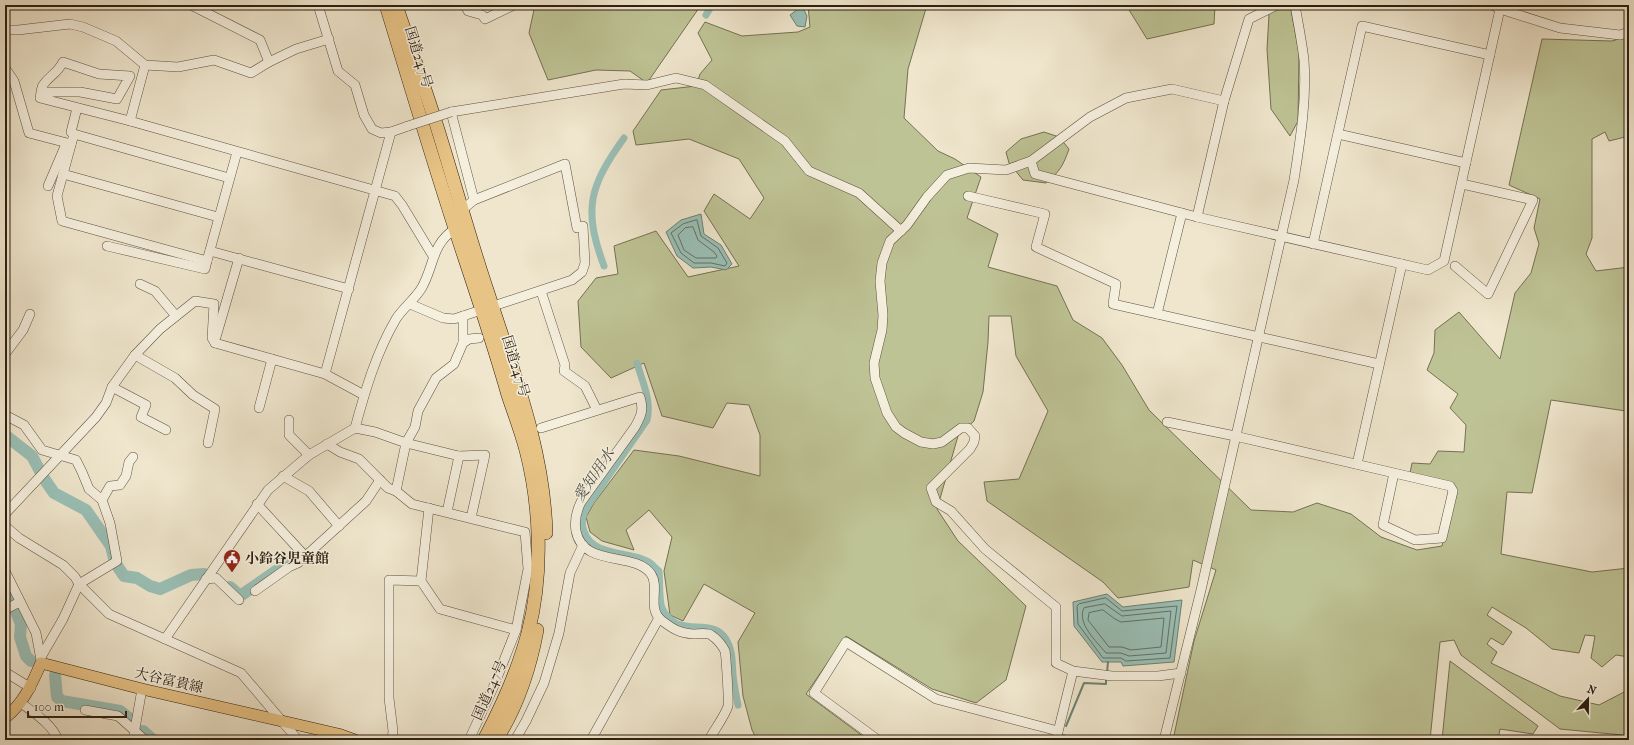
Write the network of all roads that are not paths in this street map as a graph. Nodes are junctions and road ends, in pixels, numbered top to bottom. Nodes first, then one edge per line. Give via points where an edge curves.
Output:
1 (191, 5) edge
2 (318, 5) edge
3 (386, 5) edge
4 (396, 5) edge
5 (465, 5) edge
6 (514, 5) edge
7 (1277, 5) edge
8 (1295, 5) edge
9 (1496, 7) edge
10 (5, 30) edge
11 (1629, 32) edge
12 (329, 39) junction
13 (1490, 55) junction
14 (269, 62) junction
15 (145, 65) junction
16 (5, 68) edge
17 (41, 92) junction
18 (1224, 101) junction
19 (77, 108) junction
20 (451, 112) junction
21 (130, 121) junction
22 (391, 132) junction
23 (74, 134) junction
24 (1338, 134) junction
25 (69, 143) junction
26 (237, 152) junction
27 (1031, 161) junction
28 (1466, 163) junction
29 (63, 174) junction
30 (229, 178) junction
31 (1462, 184) junction
32 (48, 186) dead end
33 (376, 191) junction
34 (968, 196) dead end
35 (474, 200) junction
36 (462, 210) junction
37 (1182, 214) junction
38 (218, 217) junction
39 (1197, 217) junction
40 (455, 229) junction
41 (901, 231) junction
42 (1281, 236) junction
43 (1313, 244) junction
44 (107, 246) dead end
45 (210, 251) junction
46 (433, 256) junction
47 (239, 258) junction
48 (207, 261) junction
49 (1402, 264) junction
50 (1455, 266) dead end
51 (140, 284) dead end
52 (349, 289) junction
53 (541, 291) junction
54 (410, 304) junction
55 (487, 308) junction
56 (30, 314) dead end
57 (1157, 314) junction
58 (176, 316) junction
59 (463, 316) junction
60 (1258, 335) junction
61 (479, 338) dead end
62 (215, 343) junction
63 (463, 343) junction
64 (5, 354) edge
65 (135, 355) junction
66 (272, 359) junction
67 (1379, 364) junction
68 (325, 374) junction
69 (112, 387) junction
70 (364, 395) junction
71 (259, 408) dead end
72 (597, 410) junction
73 (5, 415) edge
74 (289, 420) dead end
75 (1167, 422) dead end
76 (354, 428) junction
77 (541, 428) dead end
78 (166, 430) dead end
79 (1235, 436) junction
80 (208, 443) dead end
81 (406, 443) junction
82 (327, 444) junction
83 (62, 455) junction
84 (309, 455) junction
85 (133, 456) dead end
86 (460, 456) junction
87 (1357, 464) junction
88 (1394, 473) junction
89 (283, 476) junction
90 (380, 480) junction
91 (396, 491) junction
92 (102, 500) junction
93 (257, 504) junction
94 (429, 508) junction
95 (447, 512) junction
96 (5, 514) edge
97 (471, 518) junction
98 (5, 526) edge
99 (339, 526) junction
100 (582, 545) junction
101 (306, 556) junction
102 (5, 571) edge
103 (206, 579) junction
104 (421, 581) junction
105 (80, 584) junction
106 (255, 591) dead end
107 (239, 600) dead end
108 (20, 602) junction
109 (5, 604) edge
110 (659, 618) junction
111 (516, 630) junction
112 (165, 639) junction
113 (41, 660) junction
114 (1073, 671) junction
115 (5, 672) edge
116 (1182, 673) junction
117 (31, 688) junction
118 (142, 689) junction
119 (21, 703) junction
120 (85, 710) dead end
121 (5, 718) edge
122 (282, 722) junction
123 (134, 735) edge
124 (1057, 736) edge
125 (336, 737) edge
126 (58, 740) edge
127 (145, 740) edge
128 (298, 740) edge
129 (355, 740) edge
130 (392, 740) edge
131 (469, 740) edge
132 (484, 740) edge
133 (496, 740) edge
134 (515, 740) edge
135 (591, 740) edge
136 (709, 740) edge
137 (878, 740) edge
138 (1164, 740) edge

1 - 14 street via 260,40
2 - 12 street
3 - 40 highway, 国道247号
4 - 36 highway, 国道247号
5 - 6 street via 468,11 482,15 485,19
7 - 18 street via 1248,19
8 - 42 street via 1304,61 1302,134
9 - 11 street via 1560,28 1620,36
9 - 13 street
10 - 15 street via 70,24 83,27 116,40
12 - 14 street via 296,49
12 - 22 street via 338,72 355,86 364,115 372,129 381,133
13 - 24 street via 1362,26
13 - 28 street
14 - 15 street via 251,74 214,60 178,67
15 - 21 street
16 - 25 street via 14,81 29,133
17 - 17 street via 42,86 59,70 63,62 99,74 130,76 117,99 80,92
17 - 19 street via 40,98
18 - 27 street via 1172,89 1126,98 1090,117
18 - 39 street
19 - 21 street
19 - 23 street via 71,132
20 - 22 street, bridge
20 - 35 street
20 - 41 street via 624,84 647,85 676,78 705,84 785,141 809,171 859,193
21 - 26 street
22 - 33 street
23 - 25 street
23 - 30 street
24 - 28 street
24 - 43 street
25 - 29 street
25 - 32 street
26 - 30 street
26 - 33 street
27 - 37 street via 1035,174
27 - 41 street via 1006,170 969,168 947,175
28 - 31 street
29 - 38 street
29 - 48 street via 58,196 62,221
30 - 38 street
31 - 49 street via 1444,261 1428,270
31 - 50 street via 1533,200 1488,294
33 - 46 street via 395,196
33 - 52 street
34 - 57 street via 1045,214 1036,246 1116,284 1113,304
35 - 36 street
35 - 53 street via 565,164 577,228 583,226 585,263 582,272 572,280
36 - 55 highway, 国道247号
37 - 39 street
37 - 57 street
38 - 45 street
39 - 42 street
40 - 46 street via 447,234
40 - 55 highway, 国道247号
41 - 114 street via 890,241 882,263 880,281 882,330 874,362 875,378 887,413 896,427 921,442 942,442 961,428 968,428 975,436 970,449 931,488 932,494 936,502 951,511 984,549 1056,606 1056,663
42 - 43 street
42 - 60 street
43 - 49 street
44 - 48 street via 205,269
45 - 47 street
45 - 48 street
46 - 54 street via 422,288
47 - 52 street
47 - 62 street
49 - 67 street
51 - 58 street via 155,291
52 - 68 street
53 - 55 street
53 - 72 street via 565,365 564,371 585,386
54 - 59 street via 443,318 454,319
54 - 70 street via 396,318
55 - 59 street
55 - 132 highway, 国道247号 via 495,350 526,450 533,487 537,572 534,602 519,665
55 - 133 highway, 国道247号 via 531,432 540,469 546,562 542,605 527,672 516,701
56 - 64 street via 23,330
57 - 60 street
58 - 62 street via 195,301 214,304 212,338
58 - 65 street via 160,328
59 - 63 street
60 - 67 street
60 - 79 street
61 - 63 street via 469,339
62 - 66 street
63 - 81 street via 454,364 436,378 418,411 415,427
65 - 69 street
65 - 80 street via 175,378 193,395 215,409
66 - 68 street
66 - 71 street
67 - 87 street
68 - 70 street
69 - 78 street via 146,405 141,417
69 - 83 street via 106,403
70 - 76 street
72 - 77 street
72 - 100 street via 640,397 642,405 642,415 635,427 581,502 576,514 578,537
73 - 83 street via 24,425 42,450
74 - 84 street via 289,434
75 - 79 street
76 - 81 street
76 - 82 street
79 - 87 street
79 - 116 street
81 - 86 street
81 - 91 street
82 - 84 street
82 - 90 street via 359,459
83 - 92 street via 76,460 89,489
83 - 96 street
84 - 89 street
85 - 92 street via 120,485 110,486
86 - 95 street
86 - 97 street via 485,456
87 - 88 street
88 - 88 street via 1384,525 1415,540 1442,538 1453,491 1450,486
89 - 93 street
89 - 99 street via 309,492
90 - 91 street via 388,488
90 - 99 street via 366,501
91 - 94 street via 412,504
92 - 105 street via 110,523 117,561
93 - 101 street
93 - 103 street
94 - 95 street
94 - 104 street
95 - 97 street
97 - 111 street via 525,532 528,569
98 - 105 street via 19,538 63,565
99 - 101 street
100 - 110 street via 597,555 638,564 647,569 655,585 655,610
100 - 134 street via 570,573 559,633 544,683
101 - 106 street
102 - 108 street
103 - 107 street via 216,578
103 - 112 street
104 - 111 street via 440,609
104 - 130 street via 389,580 389,698
105 - 112 street via 109,614
105 - 113 street
108 - 109 street via 8,608
108 - 113 street via 36,633
110 - 135 street
110 - 136 street via 676,631 710,634 720,642 725,652 728,705
111 - 131 street
112 - 122 street via 241,673
113 - 117 main road
113 - 118 main road, 大谷富貴線
114 - 116 street via 1112,676
114 - 124 street
115 - 117 street
116 - 138 street
117 - 119 main road
118 - 122 main road, 大谷富貴線
118 - 123 street
119 - 121 main road
119 - 126 street via 43,720
120 - 123 street via 118,716
122 - 125 main road, 大谷富貴線
122 - 128 street
123 - 127 street
124 - 137 street via 936,699 846,642 814,693
125 - 129 main road, 大谷富貴線

